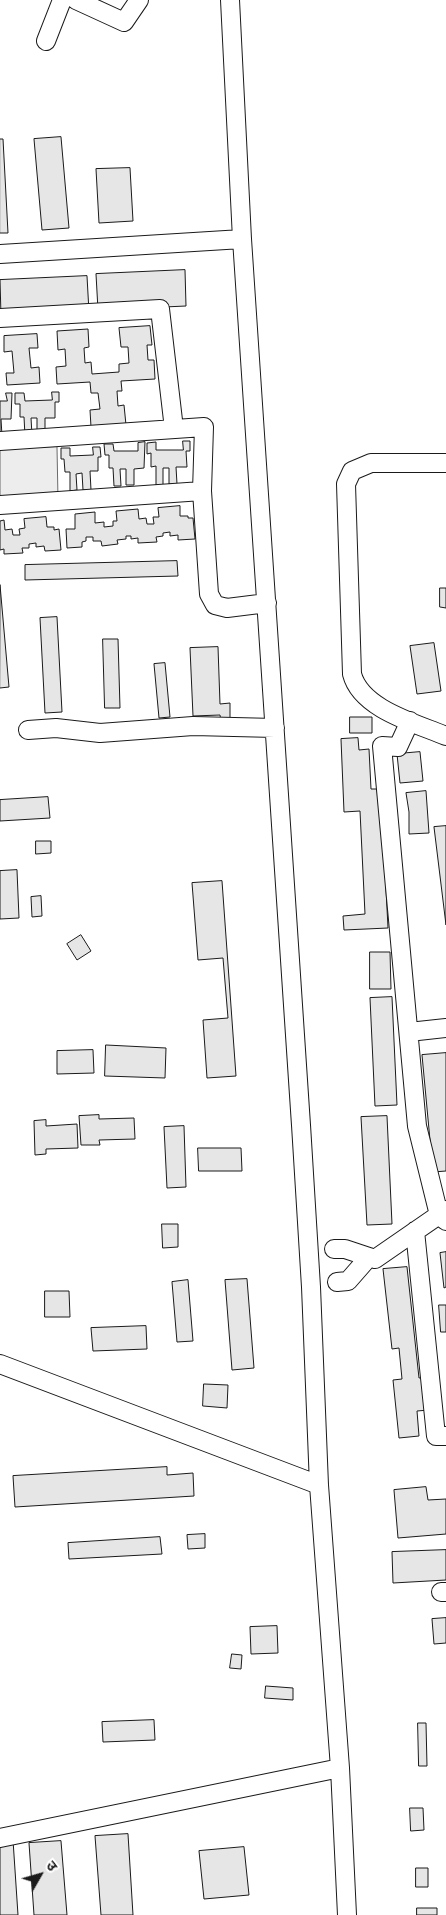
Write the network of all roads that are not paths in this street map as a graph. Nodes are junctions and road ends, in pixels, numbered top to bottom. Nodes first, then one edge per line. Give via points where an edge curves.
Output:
1 (62, 0) edge
2 (76, 0) edge
3 (139, 0) edge
4 (230, 0) edge
5 (46, 41) dead end
6 (242, 238) junction
7 (0, 254) edge
8 (0, 318) edge
9 (174, 429) junction
10 (0, 441) edge
11 (446, 463) edge
12 (202, 491) junction
13 (0, 505) edge
14 (267, 603) junction
15 (410, 721) junction
16 (275, 728) junction
17 (28, 730) dead end
18 (446, 736) edge
19 (446, 1028) edge
20 (409, 1032) junction
21 (444, 1215) edge
22 (415, 1231) junction
23 (334, 1249) dead end
24 (369, 1257) junction
25 (337, 1282) dead end
26 (0, 1364) edge
27 (446, 1436) edge
28 (319, 1485) junction
29 (340, 1768) junction
30 (0, 1838) edge
31 (347, 1915) edge

1 - 5 street
2 - 3 street via 124,22
4 - 6 street
6 - 7 street
6 - 14 street
8 - 9 street via 160,309
9 - 10 street
9 - 12 street via 204,427
11 - 15 street via 371,463 352,471 346,484 354,684 386,712
12 - 13 street
12 - 14 street via 209,594 215,604 227,608
14 - 16 street
15 - 18 street
15 - 20 street via 398,747 382,746
16 - 17 street via 193,726 100,733 56,728
16 - 28 street via 311,1287
19 - 20 street
20 - 21 street via 417,1126
21 - 22 street
22 - 24 street via 375,1259
22 - 27 street via 436,1436
23 - 24 street
24 - 25 street via 348,1281
26 - 28 street
28 - 29 street
29 - 30 street
29 - 31 street

